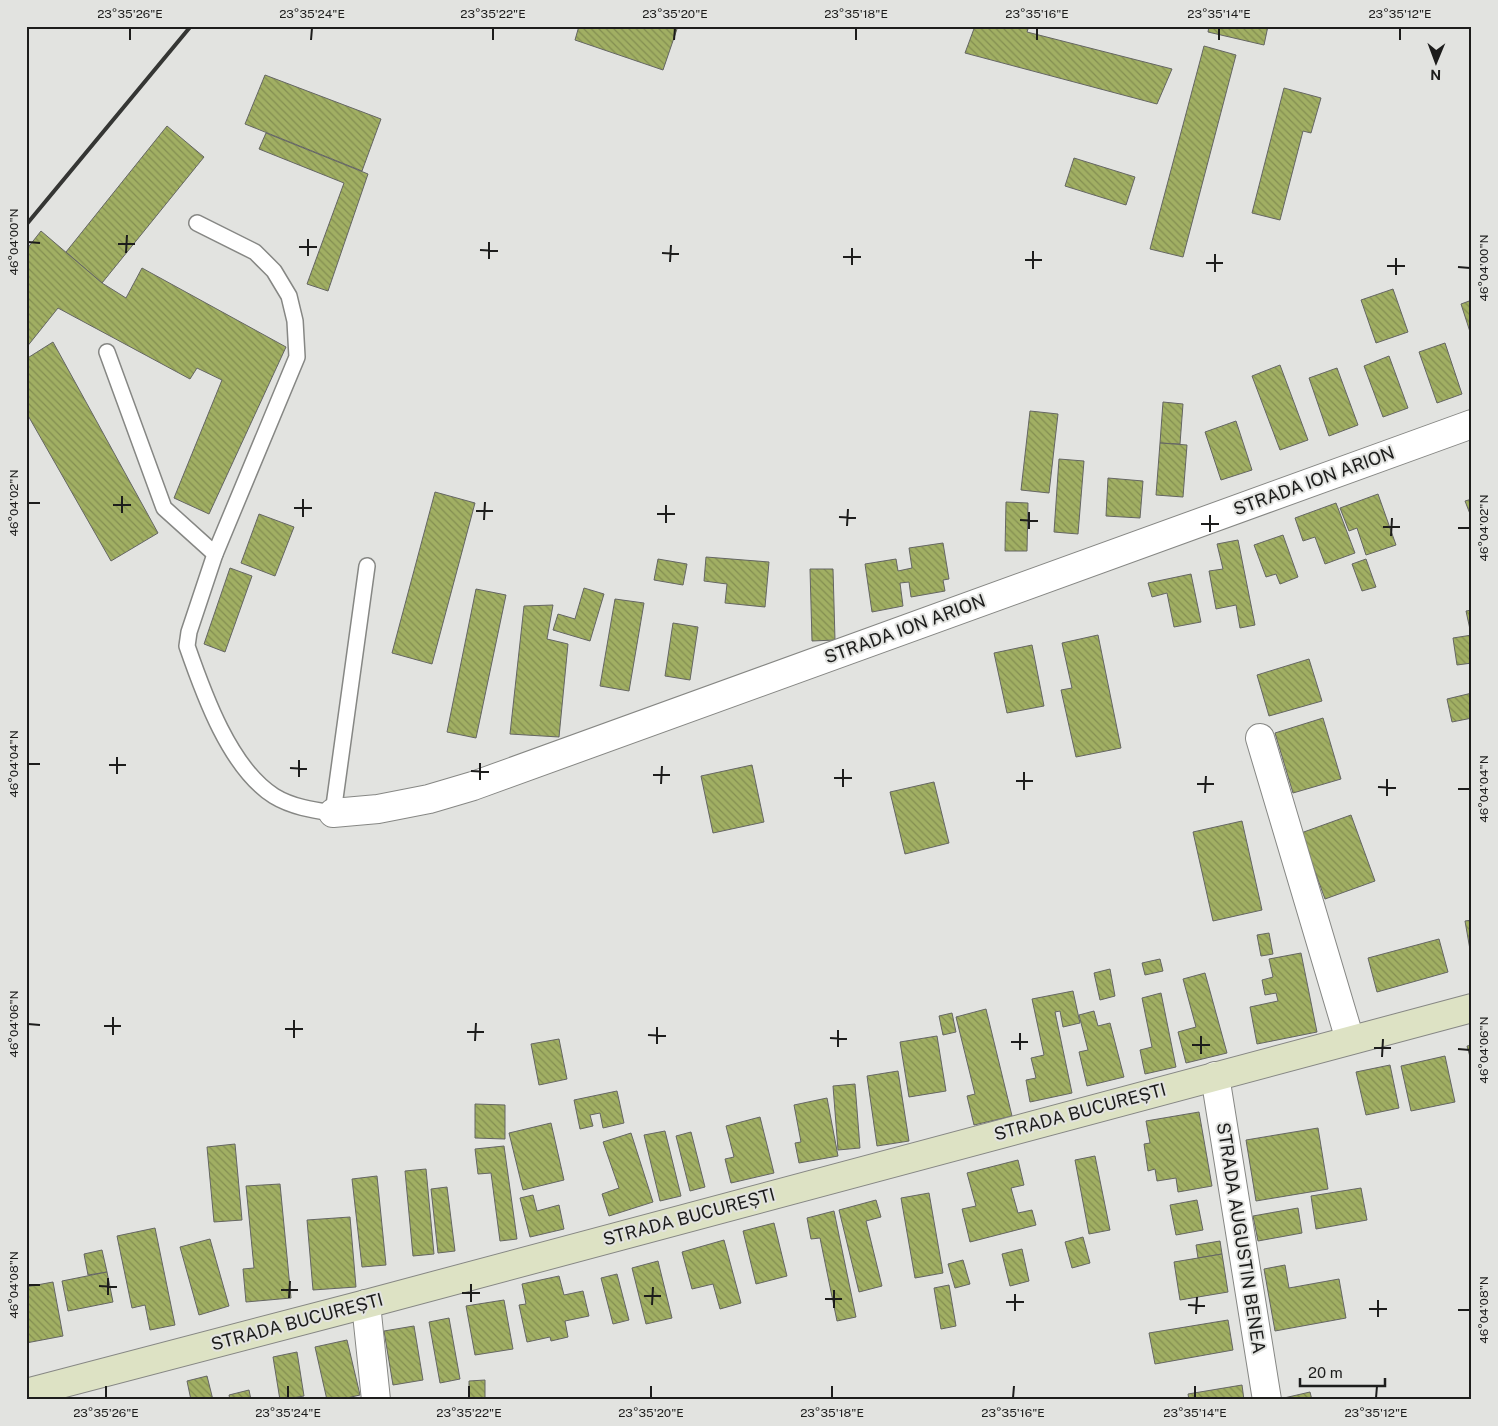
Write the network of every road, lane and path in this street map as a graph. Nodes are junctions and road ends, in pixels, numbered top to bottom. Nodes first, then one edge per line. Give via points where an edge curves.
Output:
1 (197, 223) dead end
2 (107, 352) dead end
3 (1472, 424) edge
4 (215, 554) junction
5 (367, 566) dead end
6 (1260, 738) dead end
7 (333, 813) junction
8 (1472, 1008) edge
9 (1350, 1040) junction
10 (1215, 1076) junction
11 (366, 1304) junction
12 (26, 1393) edge
13 (376, 1400) edge
14 (1267, 1400) edge

1 - 4 lane via 255,252 274,271 289,296 295,321 297,356
2 - 4 lane via 164,508
3 - 7 street, STRADA ION ARION via 473,786 378,809
4 - 7 lane via 187,646 222,734 254,781 276,797 306,809
5 - 7 lane
6 - 9 street
8 - 9 main road, STRADA BUCUREȘTI
9 - 10 main road, STRADA BUCUREȘTI
10 - 11 main road, STRADA BUCUREȘTI
10 - 14 street, STRADA AUGUSTIN BENEA
11 - 12 main road, STRADA BUCUREȘTI
11 - 13 street

